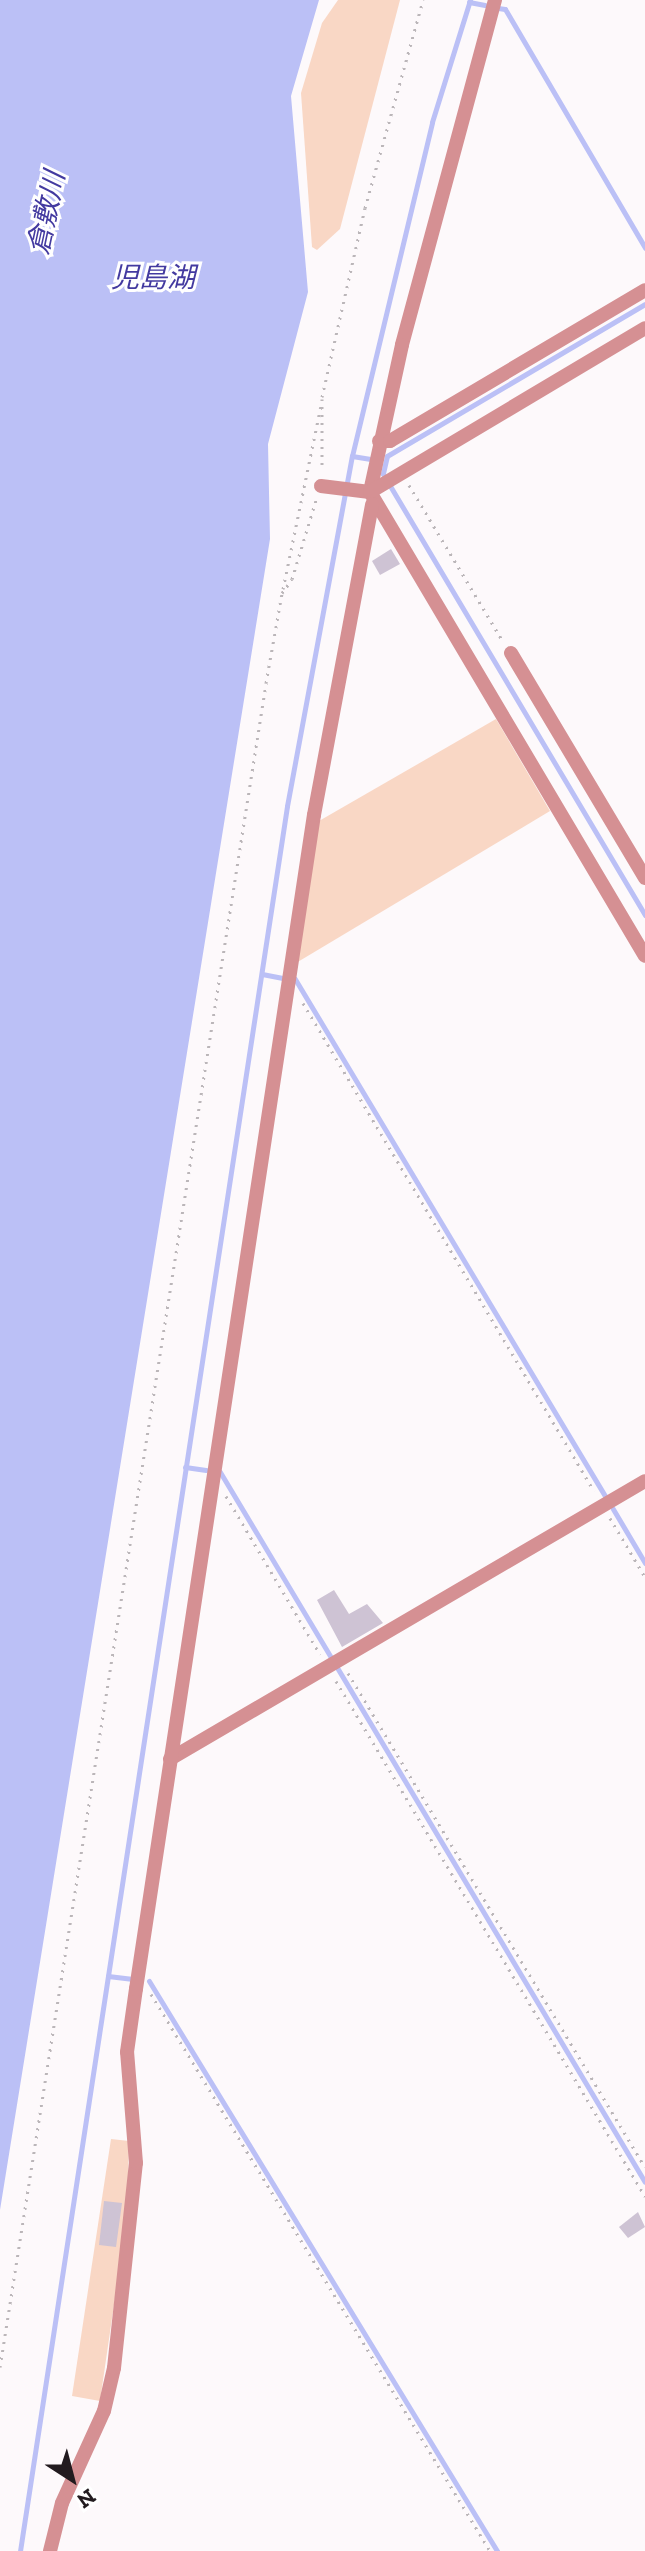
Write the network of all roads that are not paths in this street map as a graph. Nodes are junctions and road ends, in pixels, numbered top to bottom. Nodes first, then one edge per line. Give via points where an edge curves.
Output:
1 (495, 0) edge
2 (645, 290) edge
3 (645, 328) edge
4 (378, 446) junction
5 (327, 487) road end
6 (380, 488) junction
7 (511, 653) road end
8 (645, 878) edge
9 (645, 956) edge
10 (645, 1481) edge
11 (170, 1759) junction
12 (50, 2551) edge

1 - 4 street
2 - 4 street
3 - 6 street
4 - 6 street via 374,467
5 - 6 street
6 - 9 street
6 - 11 street via 287,989
7 - 8 street
10 - 11 street
11 - 12 street via 127,2052 136,2163 114,2368 104,2411 62,2503

